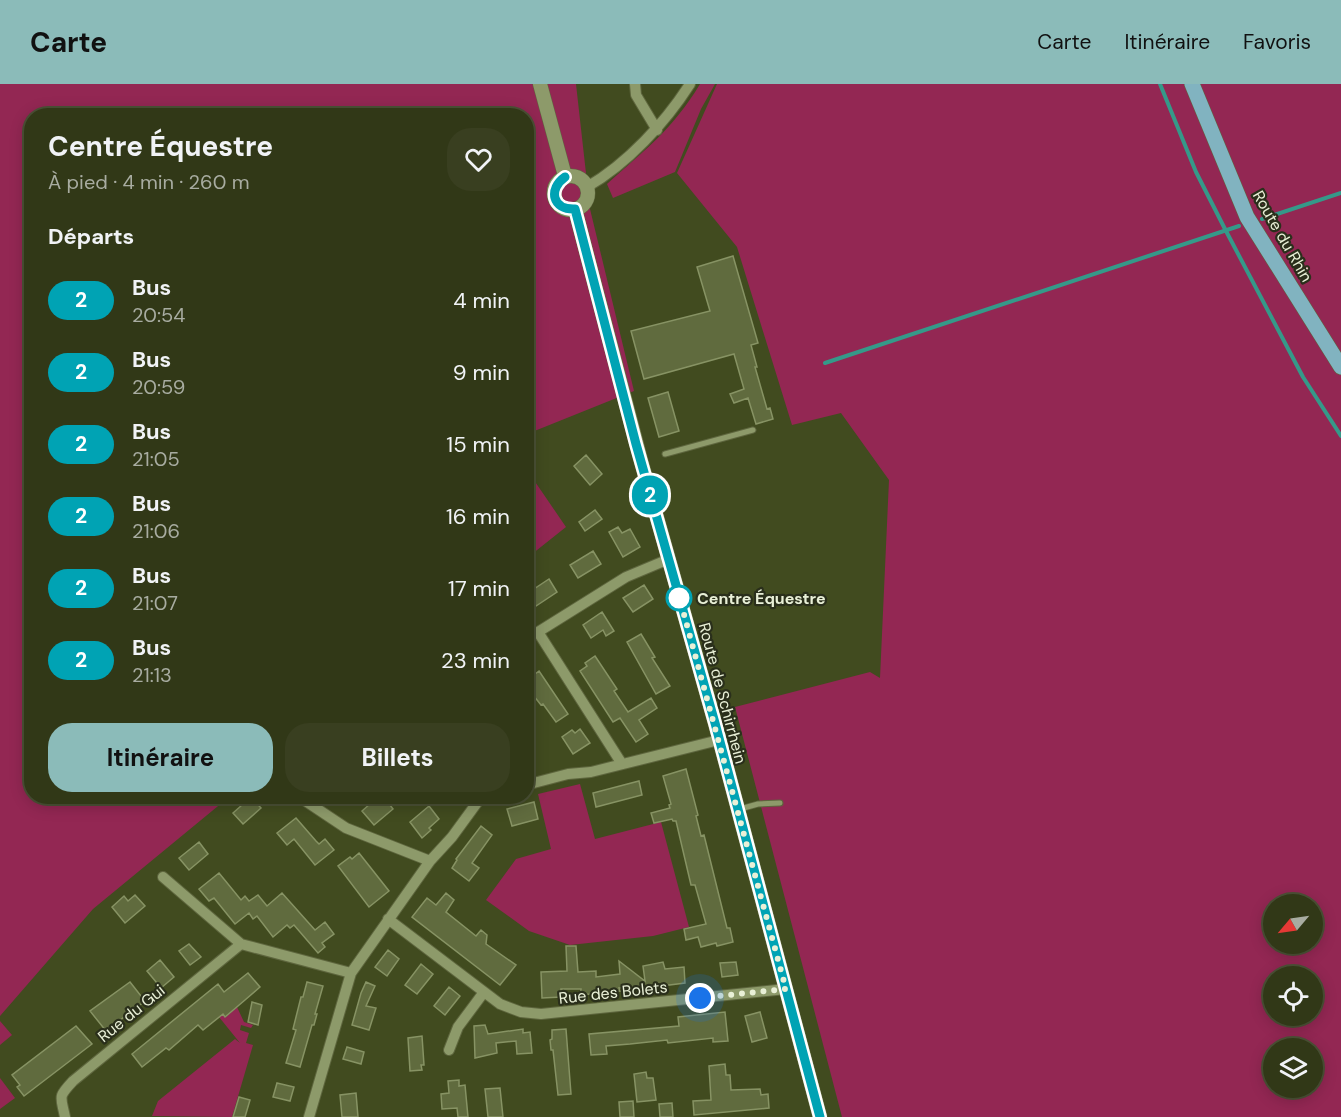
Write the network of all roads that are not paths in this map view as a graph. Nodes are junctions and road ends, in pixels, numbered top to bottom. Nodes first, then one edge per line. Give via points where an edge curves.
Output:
1 (540, 84) edge
2 (635, 84) edge
3 (690, 84) edge
4 (1192, 84) edge
5 (657, 130) junction
6 (565, 177) junction
7 (587, 187) junction
8 (575, 209) junction
9 (1341, 367) edge
10 (753, 430) dead end
11 (665, 454) dead end
12 (669, 559) junction
13 (719, 740) junction
14 (622, 765) junction
15 (534, 783) edge
16 (780, 803) dead end
17 (310, 804) edge
18 (473, 804) edge
19 (738, 810) junction
20 (430, 861) junction
21 (163, 877) dead end
22 (388, 919) junction
23 (241, 944) junction
24 (351, 973) junction
25 (786, 989) junction
26 (484, 992) junction
27 (449, 1050) dead end
28 (65, 1117) edge
29 (309, 1117) edge
30 (820, 1117) edge

1 - 6 street
2 - 5 street via 636,95
3 - 5 street
4 - 9 main road, Route du Rhin via 1248,217
5 - 7 street
6 - 7 street via 576,177
6 - 8 street via 557,182 555,198 560,206
7 - 8 street via 587,198
8 - 12 street, Route de Schirrhein
10 - 11 lane
12 - 13 street, Route de Schirrhein
12 - 14 street via 626,577 538,632
13 - 14 street
13 - 19 street, Route de Schirrhein
14 - 15 street
16 - 19 lane
17 - 20 street via 346,828
18 - 20 street via 452,837
19 - 25 street, Route de Schirrhein
20 - 22 street
21 - 23 street
22 - 24 street
22 - 26 street, Rue des Bolets
23 - 24 street
23 - 28 street, Rue du Gui via 73,1081 60,1101
24 - 29 street
25 - 26 street, Rue des Bolets via 542,1014 521,1012
25 - 30 street, Route de Schirrhein
26 - 27 street via 458,1027

